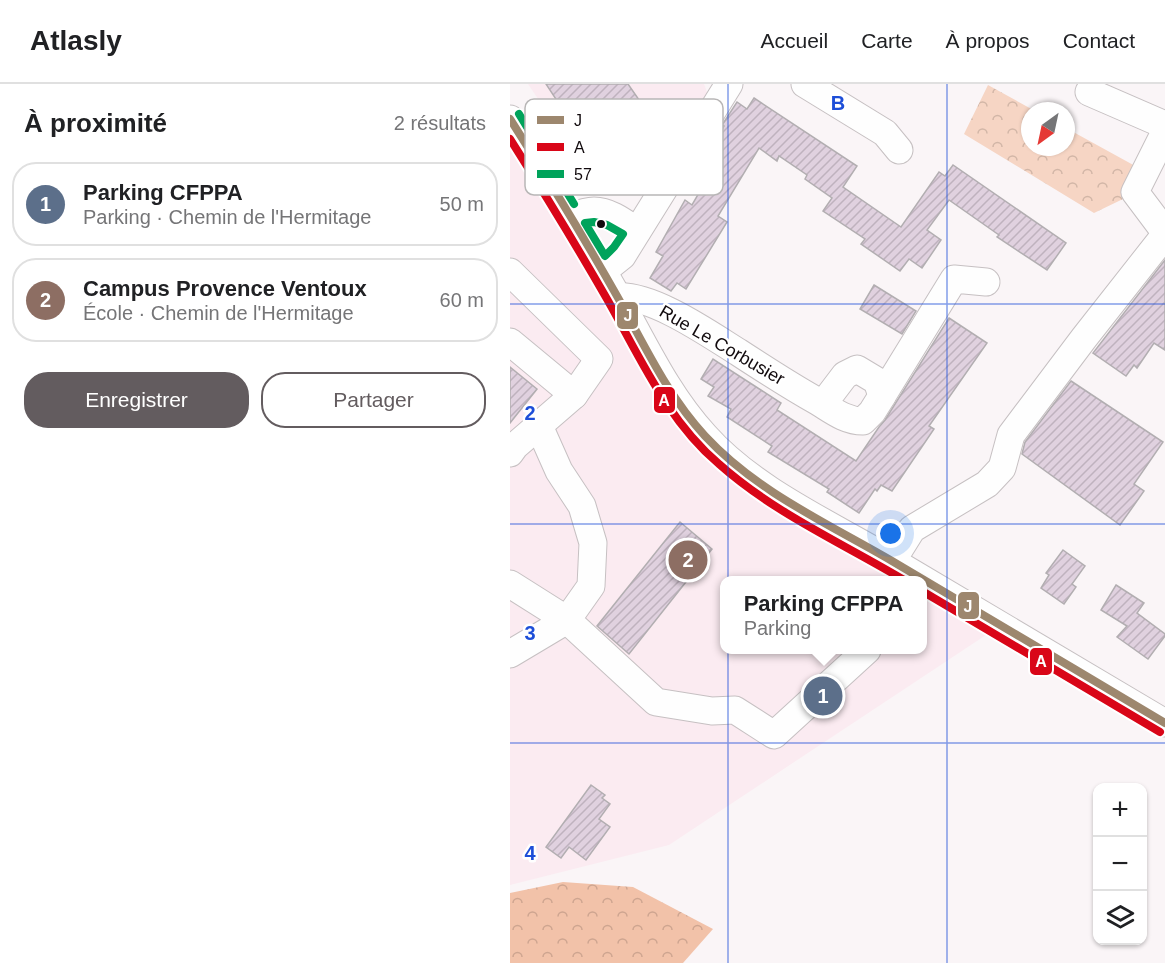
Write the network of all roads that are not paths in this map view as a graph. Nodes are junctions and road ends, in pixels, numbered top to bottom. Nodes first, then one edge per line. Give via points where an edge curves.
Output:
1 (729, 84) edge
2 (805, 84) edge
3 (1089, 92) dead end
4 (720, 99) edge
5 (510, 118) edge
6 (1165, 125) edge
7 (1165, 132) edge
8 (525, 143) edge
9 (899, 150) dead end
10 (557, 195) edge
11 (660, 195) edge
12 (570, 217) junction
13 (637, 231) junction
14 (1165, 233) edge
15 (601, 270) junction
16 (510, 272) edge
17 (986, 282) dead end
18 (617, 297) junction
19 (510, 342) edge
20 (574, 395) junction
21 (882, 396) junction
22 (823, 404) junction
23 (539, 426) junction
24 (510, 453) edge
25 (892, 561) junction
26 (910, 576) edge
27 (510, 584) edge
28 (927, 589) edge
29 (567, 620) junction
30 (510, 654) edge
31 (863, 654) edge
32 (1165, 723) edge

1 - 4 street
2 - 9 street via 885,133
3 - 6 street
5 - 8 street
7 - 14 street via 1135,192
10 - 12 street
11 - 13 street
12 - 13 street via 594,211 604,213
12 - 15 street
13 - 15 street via 622,256
14 - 25 street via 1011,435 1002,468 987,484 912,529
15 - 18 street
16 - 20 street via 599,359
17 - 21 street, Rue Le Corbusier via 954,279
18 - 22 street, Rue Le Corbusier via 626,296 665,309
18 - 25 street via 655,367 705,437 774,494
19 - 20 street
20 - 23 street
21 - 22 street, Rue Le Corbusier via 863,421 851,421
21 - 22 street via 877,381 857,369 845,375
23 - 24 street
23 - 29 street via 559,471 582,506 593,543 591,586
25 - 26 street
27 - 29 street
28 - 32 street
29 - 30 street
29 - 31 street via 656,702 712,711 735,710 774,735

